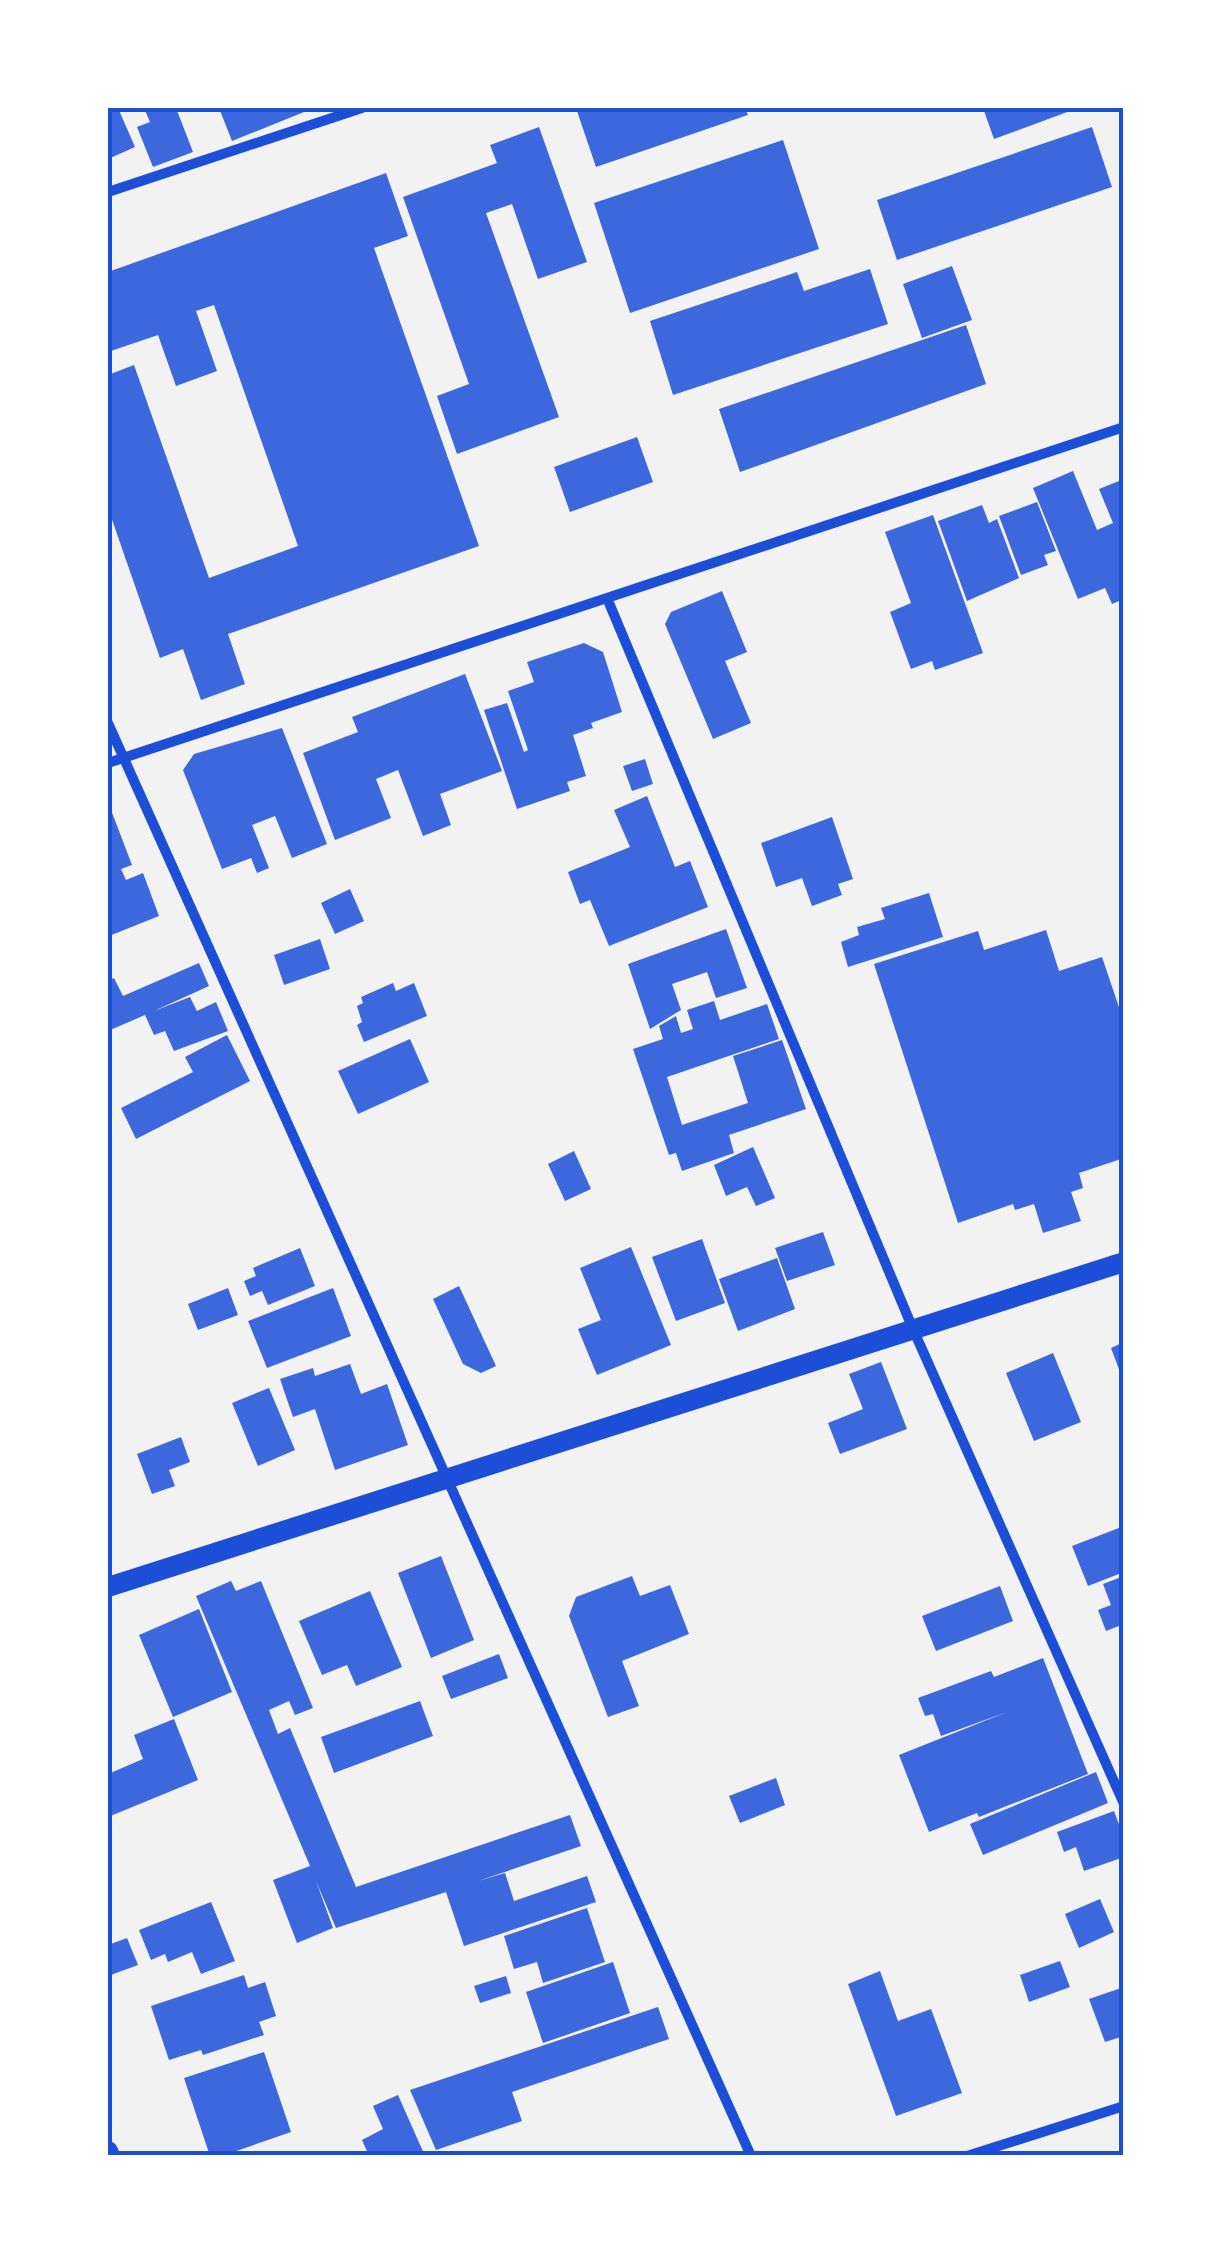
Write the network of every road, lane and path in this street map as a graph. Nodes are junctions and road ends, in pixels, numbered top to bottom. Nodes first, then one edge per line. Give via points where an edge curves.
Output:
1 (362, 108) edge
2 (108, 192) edge
3 (1124, 427) edge
4 (607, 598) junction
5 (108, 723) edge
6 (122, 758) junction
7 (108, 763) edge
8 (1124, 1262) edge
9 (913, 1329) junction
10 (446, 1479) junction
11 (108, 1587) edge
12 (1124, 1804) edge
13 (1124, 2106) edge
14 (751, 2156) edge
15 (967, 2156) edge

1 - 2 street
3 - 4 street
4 - 6 street
4 - 9 street
5 - 6 street
6 - 7 street
6 - 10 street
8 - 9 main road
9 - 10 main road
9 - 12 street
10 - 11 main road
10 - 14 street
13 - 15 street

